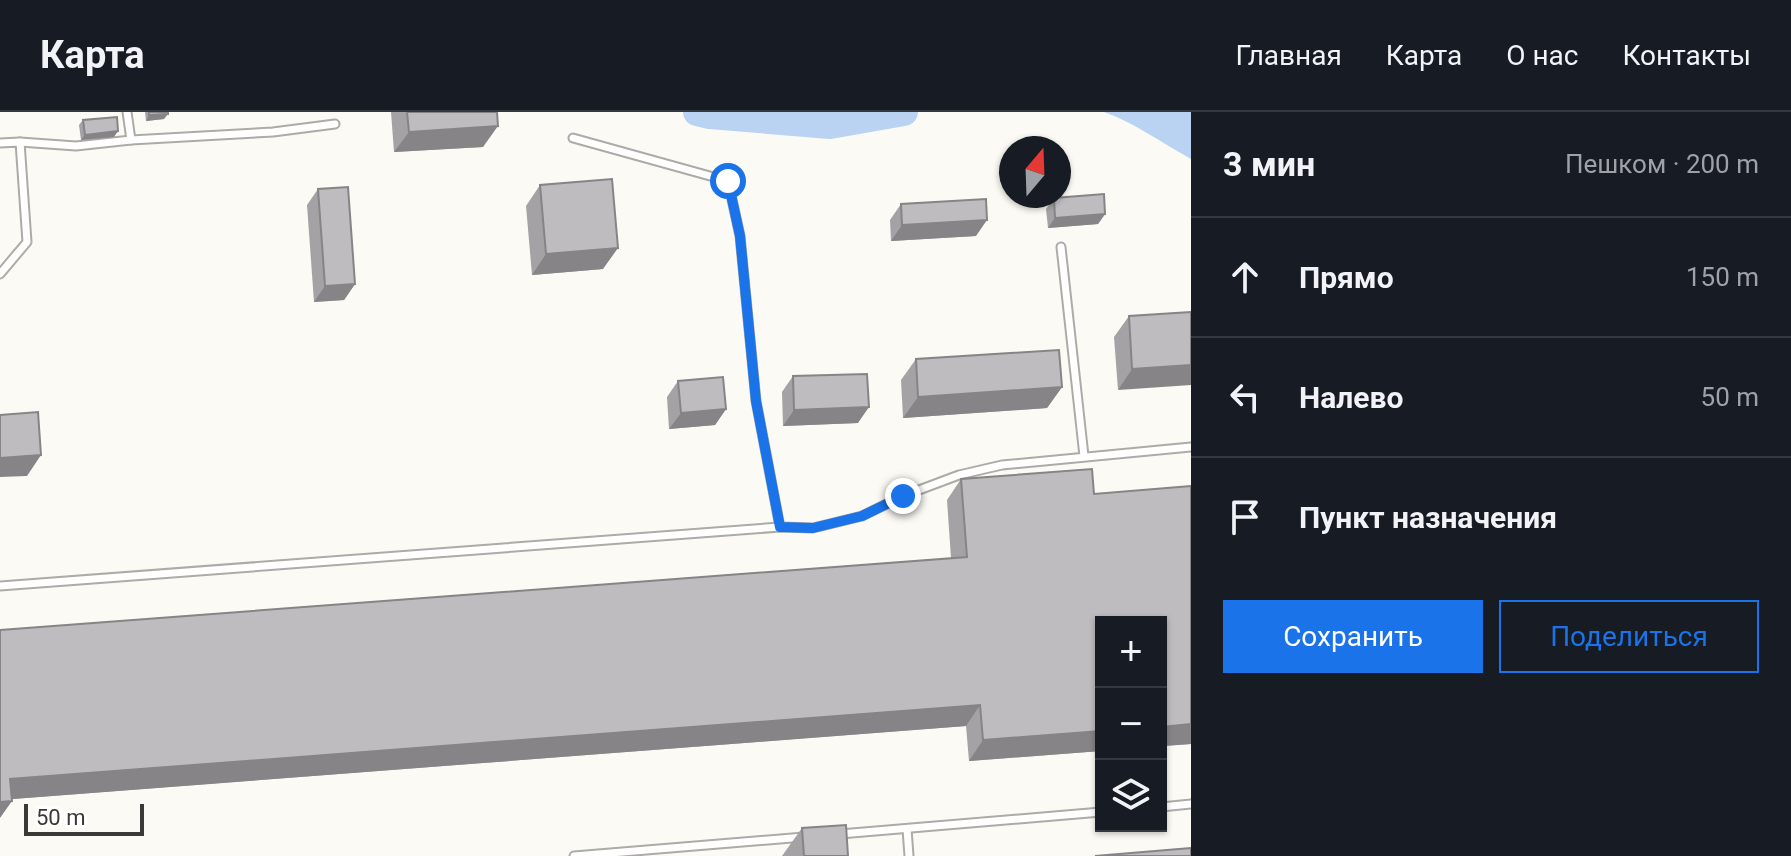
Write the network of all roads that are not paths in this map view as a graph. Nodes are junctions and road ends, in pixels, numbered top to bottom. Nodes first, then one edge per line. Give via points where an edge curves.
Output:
1 (127, 112) edge
2 (335, 124) dead end
3 (573, 138) dead end
4 (131, 140) junction
5 (20, 142) junction
6 (0, 143) edge
7 (1061, 247) dead end
8 (0, 274) edge
9 (1191, 447) edge
10 (1084, 456) junction
11 (780, 527) junction
12 (0, 586) edge
13 (1191, 804) edge
14 (1167, 806) edge
15 (1095, 813) edge
16 (907, 829) junction
17 (828, 835) edge
18 (812, 837) edge
19 (574, 856) edge
20 (909, 856) edge

1 - 4 lane
2 - 4 lane
3 - 11 lane via 728,181 740,236 756,401
4 - 5 lane via 76,146
5 - 6 lane
5 - 8 lane via 27,242
7 - 10 lane
9 - 10 lane
10 - 11 lane via 959,475 862,516 813,528
11 - 12 lane
13 - 14 lane
15 - 16 lane
16 - 17 lane
16 - 20 lane
18 - 19 lane

